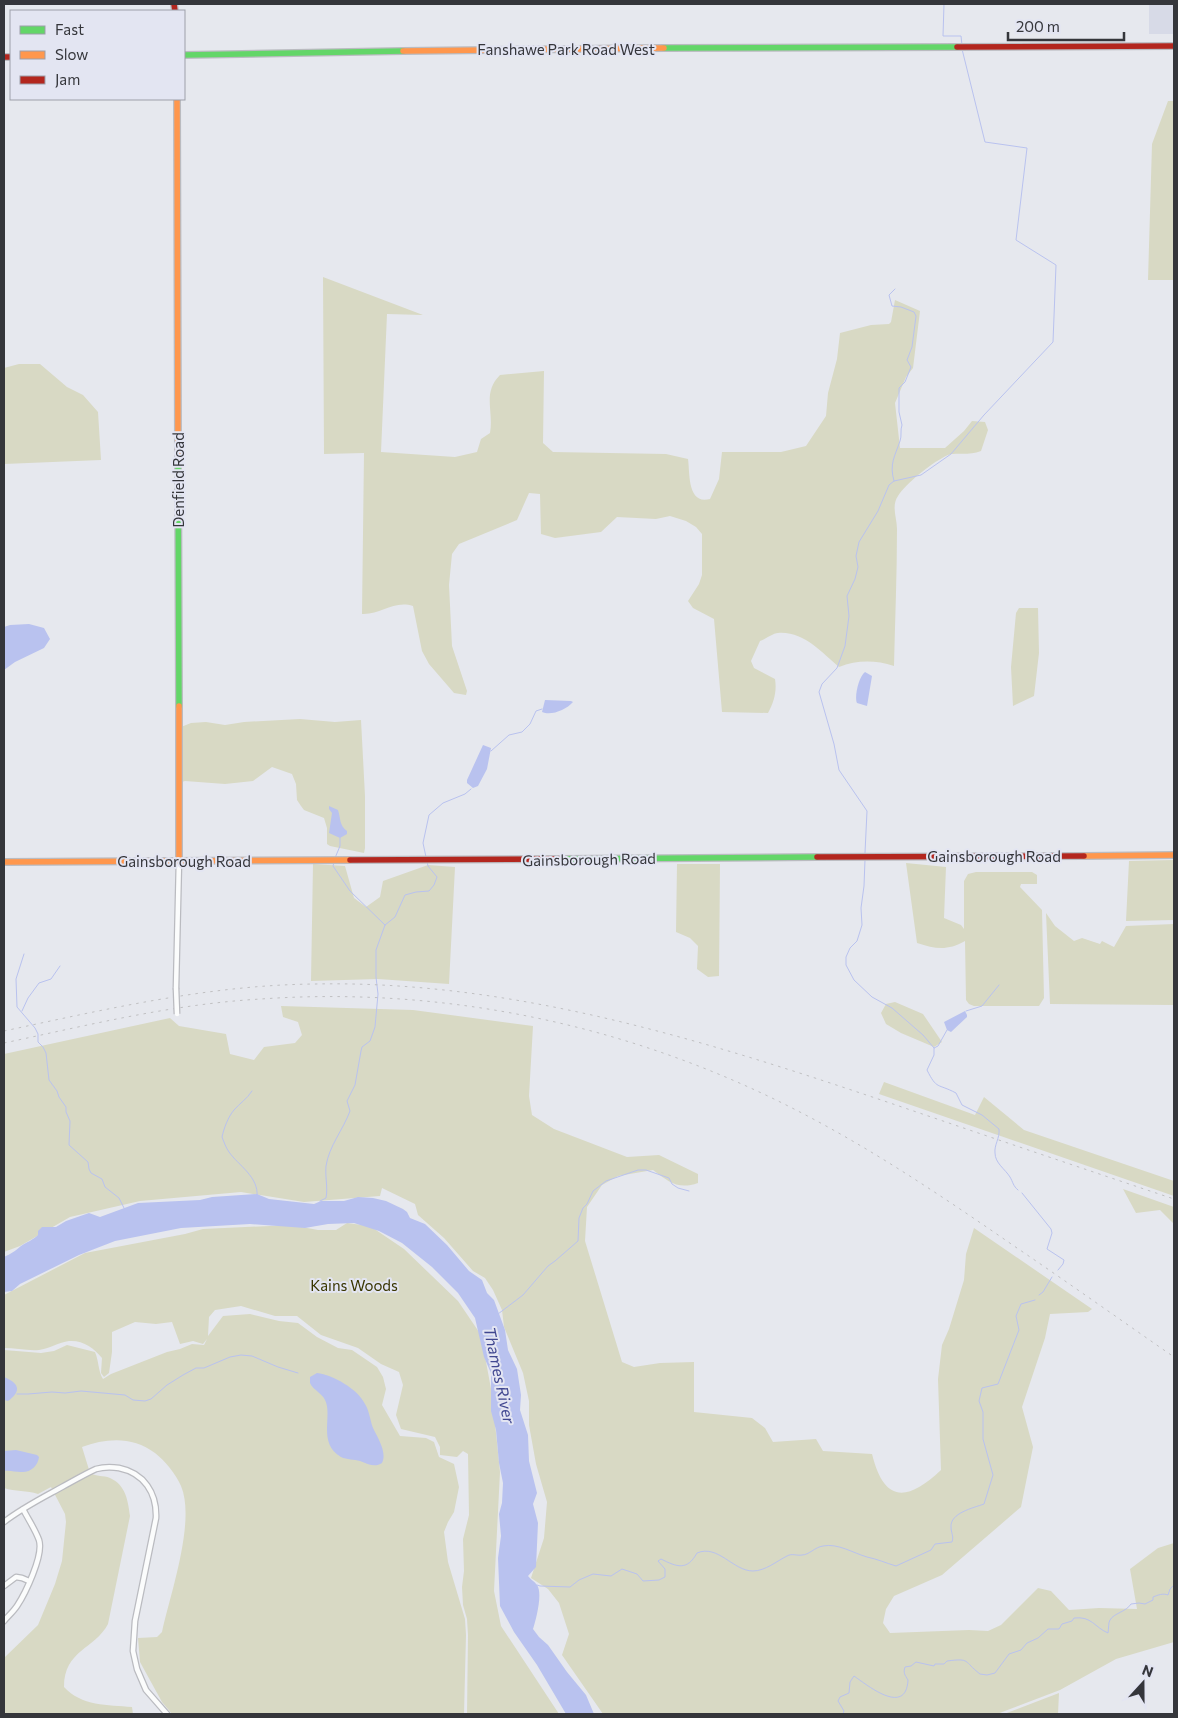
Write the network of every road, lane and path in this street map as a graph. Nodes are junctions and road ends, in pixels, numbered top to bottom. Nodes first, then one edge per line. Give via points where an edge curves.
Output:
1 (1174, 46) edge
2 (185, 55) edge
3 (177, 100) edge
4 (1174, 855) edge
5 (179, 860) junction
6 (4, 862) edge
7 (178, 1021) dead end
8 (23, 1508) junction
9 (4, 1522) edge
10 (29, 1581) junction
11 (4, 1586) edge
12 (4, 1621) edge
13 (167, 1714) edge

1 - 2 main road, Fanshawe Park Road West via 535,49
3 - 5 main road, Denfield Road
4 - 5 main road, Gainsborough Road
5 - 6 main road, Gainsborough Road
5 - 7 street, bridge
8 - 9 street
8 - 10 street via 40,1542
8 - 13 street via 98,1469 113,1467 127,1470 148,1486 156,1506 156,1518 135,1621 133,1652 146,1690
10 - 11 street via 16,1577
10 - 12 street via 16,1607

